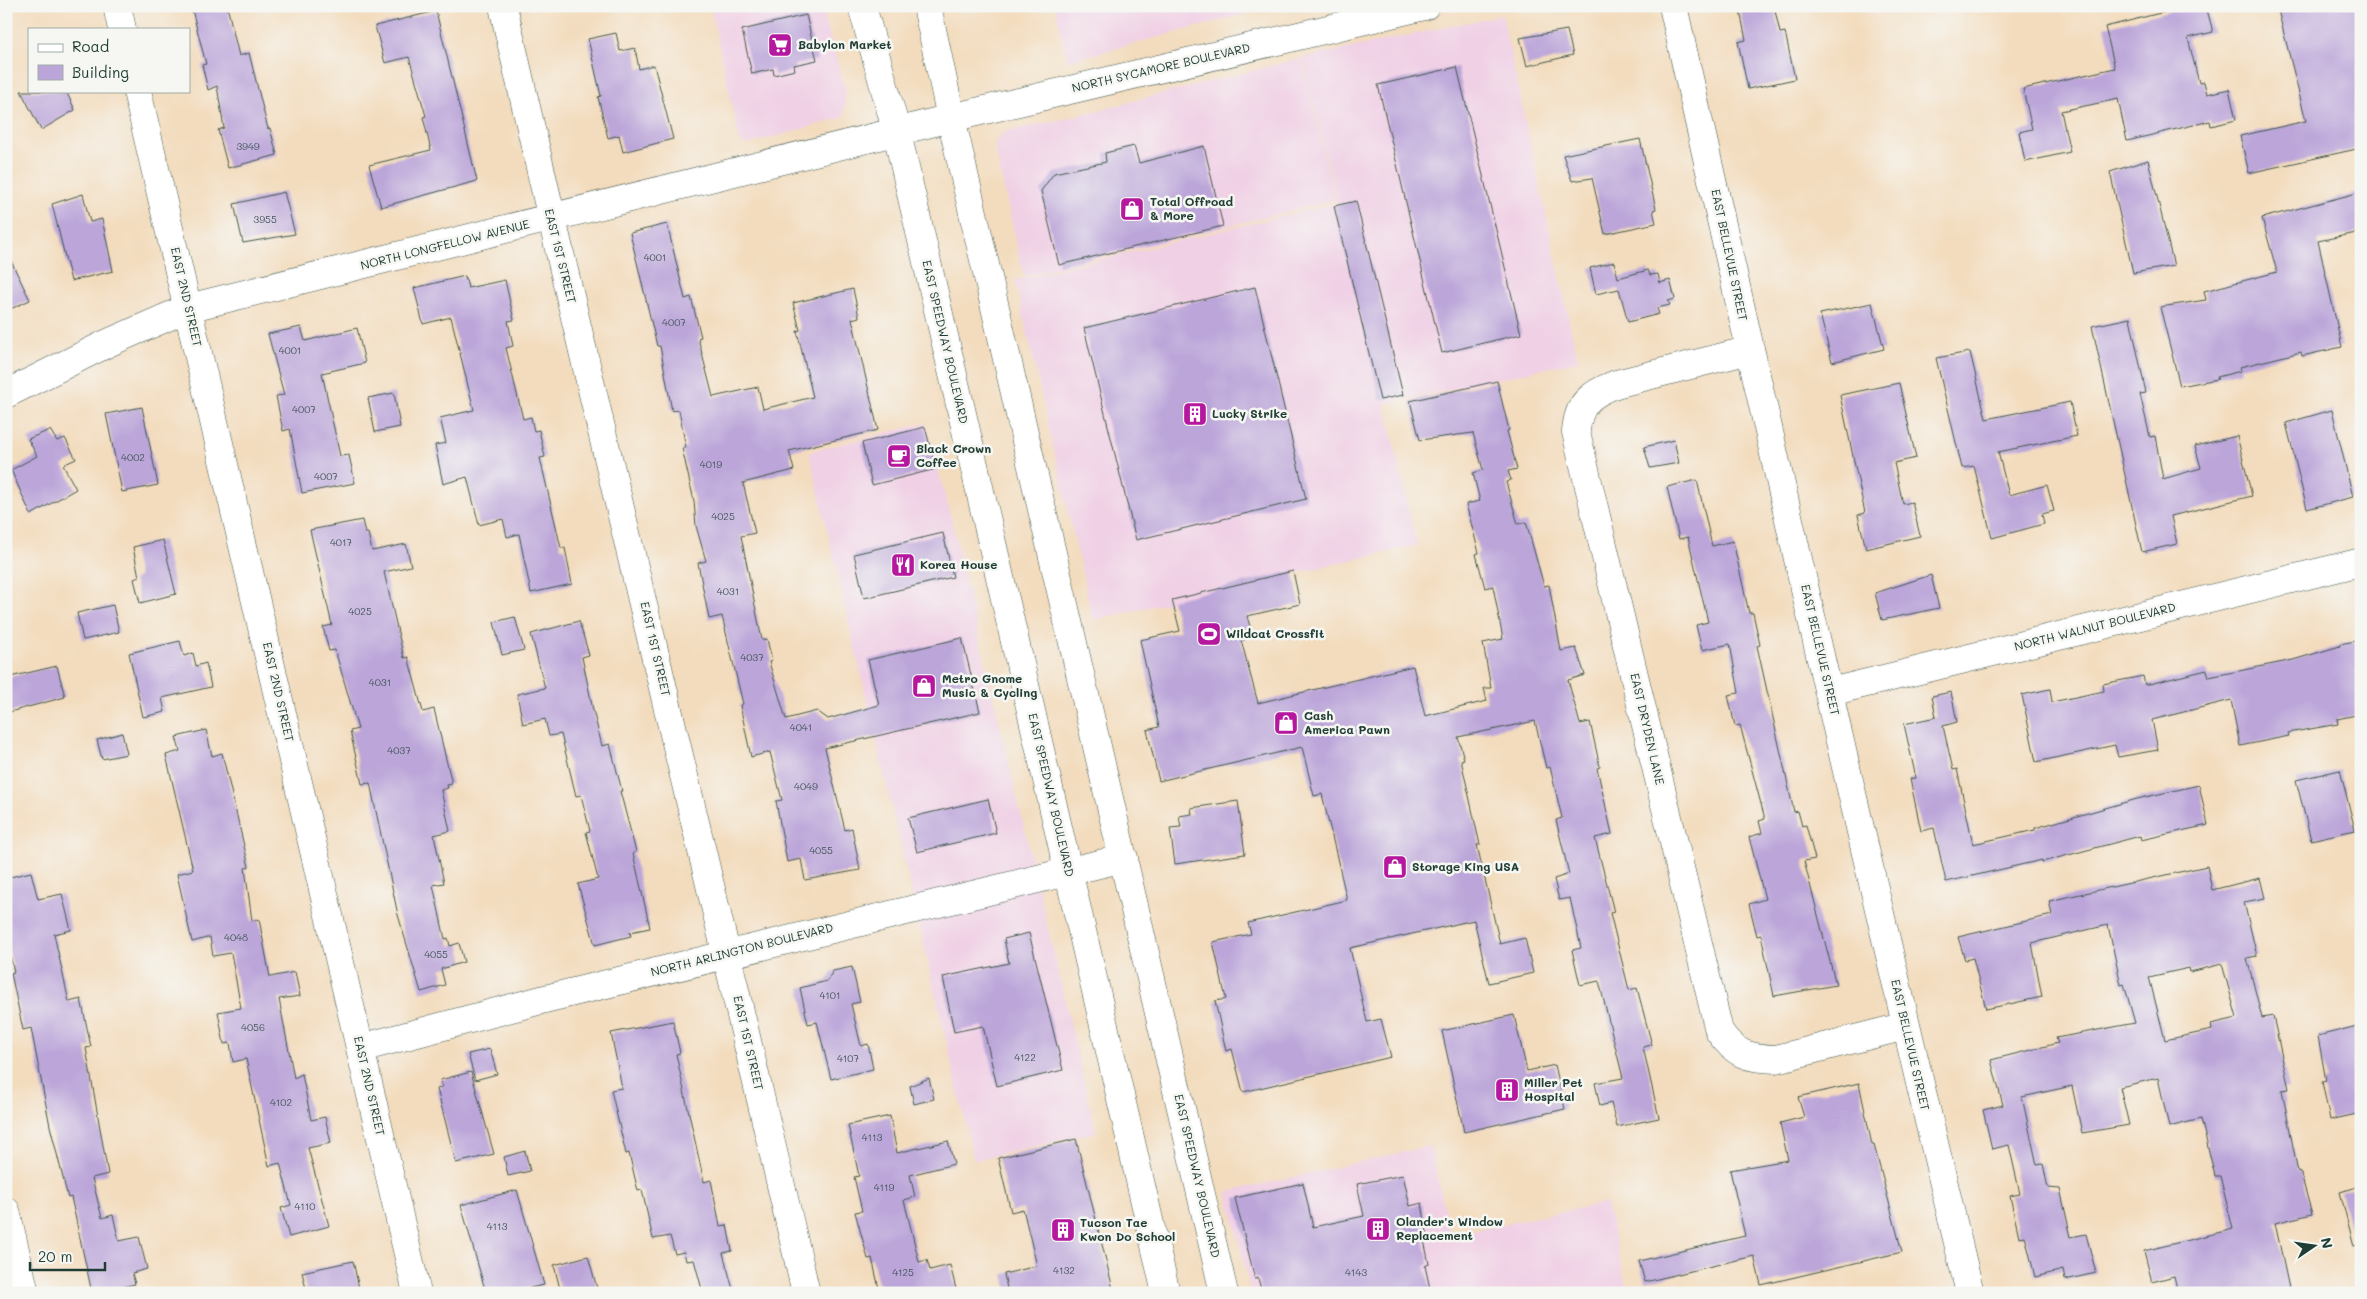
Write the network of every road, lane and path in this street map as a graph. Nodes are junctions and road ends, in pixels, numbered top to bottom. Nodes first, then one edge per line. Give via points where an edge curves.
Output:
1 (117, 6) edge
2 (503, 6) edge
3 (862, 6) edge
4 (927, 6) edge
5 (1425, 6) edge
6 (1673, 6) edge
7 (122, 28) edge
8 (137, 92) edge
9 (951, 118) junction
10 (896, 133) junction
11 (551, 218) junction
12 (188, 308) junction
13 (1750, 350) junction
14 (6, 394) edge
15 (2361, 562) edge
16 (1830, 692) junction
17 (1124, 858) junction
18 (1069, 871) junction
19 (728, 953) junction
20 (1906, 1026) junction
21 (360, 1048) junction
22 (6, 1212) edge
23 (25, 1293) edge
24 (416, 1293) edge
25 (806, 1293) edge
26 (1166, 1293) edge
27 (1224, 1293) edge
28 (1970, 1293) edge

1 - 7 street
2 - 11 street, EAST 1ST STREET
3 - 10 street, EAST SPEEDWAY BOULEVARD
4 - 9 street, EAST SPEEDWAY BOULEVARD
5 - 9 street, NORTH SYCAMORE BOULEVARD
6 - 13 street, EAST BELLEVUE STREET
8 - 12 street, EAST 2ND STREET
9 - 10 street, NORTH SYCAMORE BOULEVARD
9 - 17 street, EAST SPEEDWAY BOULEVARD
10 - 11 street, NORTH LONGFELLOW AVENUE
10 - 18 street, EAST SPEEDWAY BOULEVARD
11 - 12 street, NORTH LONGFELLOW AVENUE
11 - 19 street, EAST 1ST STREET
12 - 14 street, NORTH LONGFELLOW AVENUE via 108,343
12 - 21 street, EAST 2ND STREET
13 - 16 street, EAST BELLEVUE STREET
13 - 20 street, EAST DRYDEN LANE via 1599,391 1580,410 1576,432 1720,1031 1729,1045 1740,1053 1776,1059
15 - 16 street, NORTH WALNUT BOULEVARD
16 - 20 street, EAST BELLEVUE STREET
17 - 18 street, NORTH ARLINGTON BOULEVARD
17 - 27 street, EAST SPEEDWAY BOULEVARD
18 - 19 street, NORTH ARLINGTON BOULEVARD
18 - 26 street, EAST SPEEDWAY BOULEVARD
19 - 21 street, NORTH ARLINGTON BOULEVARD
19 - 25 street, EAST 1ST STREET
20 - 28 street, EAST BELLEVUE STREET
21 - 24 street, EAST 2ND STREET
22 - 23 street

